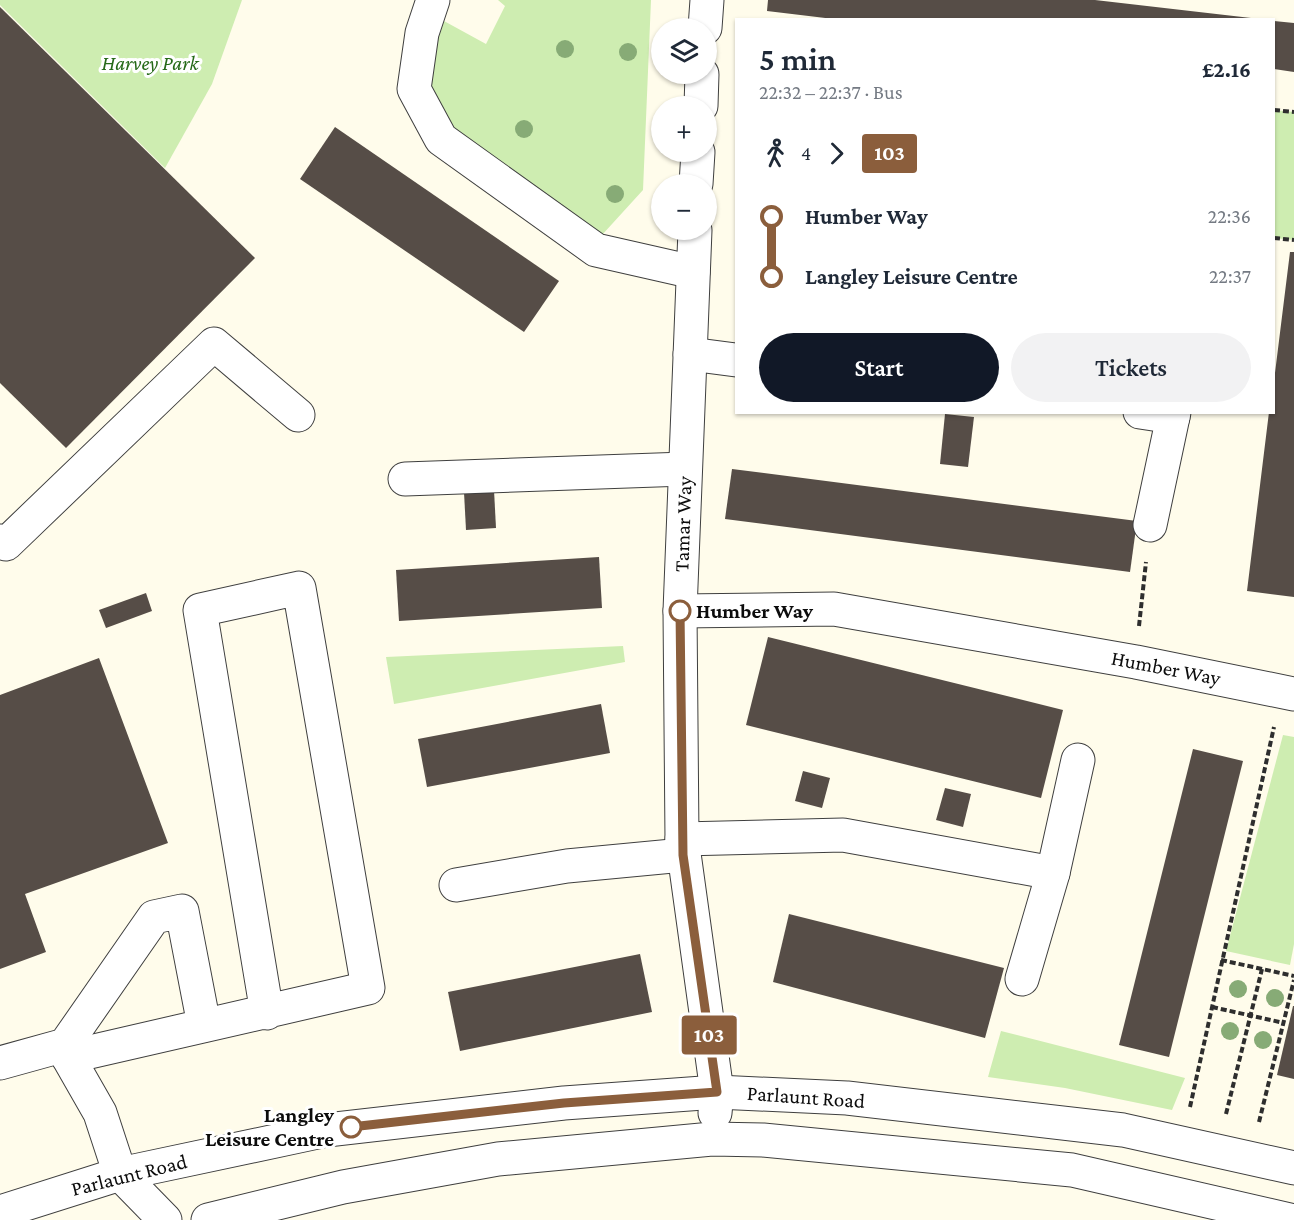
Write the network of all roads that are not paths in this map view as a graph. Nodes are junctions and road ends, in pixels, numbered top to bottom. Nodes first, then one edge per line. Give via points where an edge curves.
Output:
1 (433, 0) edge
2 (707, 0) edge
3 (706, 18) edge
4 (695, 240) edge
5 (693, 272) junction
6 (690, 354) junction
7 (735, 360) edge
8 (298, 415) dead end
9 (1174, 415) edge
10 (685, 469) junction
11 (405, 479) dead end
12 (1150, 525) road end
13 (0, 542) edge
14 (680, 611) junction
15 (1288, 693) edge
16 (1077, 760) dead end
17 (682, 847) junction
18 (1053, 873) junction
19 (456, 885) dead end
20 (1022, 979) dead end
21 (267, 1013) junction
22 (204, 1025) junction
23 (66, 1051) junction
24 (0, 1063) edge
25 (717, 1092) junction
26 (712, 1139) junction
27 (1294, 1168) edge
28 (120, 1174) junction
29 (0, 1212) edge
30 (165, 1220) edge
31 (208, 1220) edge
32 (1290, 1220) edge

1 - 5 street via 422,33 414,89 441,139 596,250
2 - 3 street
4 - 5 street, Tamar Way
5 - 6 street, Tamar Way
6 - 7 street
6 - 10 street, Tamar Way
8 - 13 street via 214,344 6,544
9 - 12 street
10 - 11 street
10 - 14 street, Tamar Way
14 - 15 street, Humber Way via 834,609
14 - 17 street, Tamar Way
16 - 18 street
17 - 18 street via 843,835
17 - 19 street
17 - 25 street, Tamar Way
18 - 20 street
21 - 21 street via 200,610 299,588 368,988
21 - 22 street
22 - 23 street
22 - 23 street via 182,911 154,917
23 - 24 street
23 - 28 street via 100,1113
25 - 26 street, Tamar Way
25 - 27 street, Parlaunt Road via 858,1099 1123,1130
25 - 28 street, Parlaunt Road via 564,1103 327,1130
26 - 31 street via 498,1159 343,1187
26 - 32 street via 763,1140 1072,1170
28 - 29 street, Parlaunt Road
28 - 30 street

